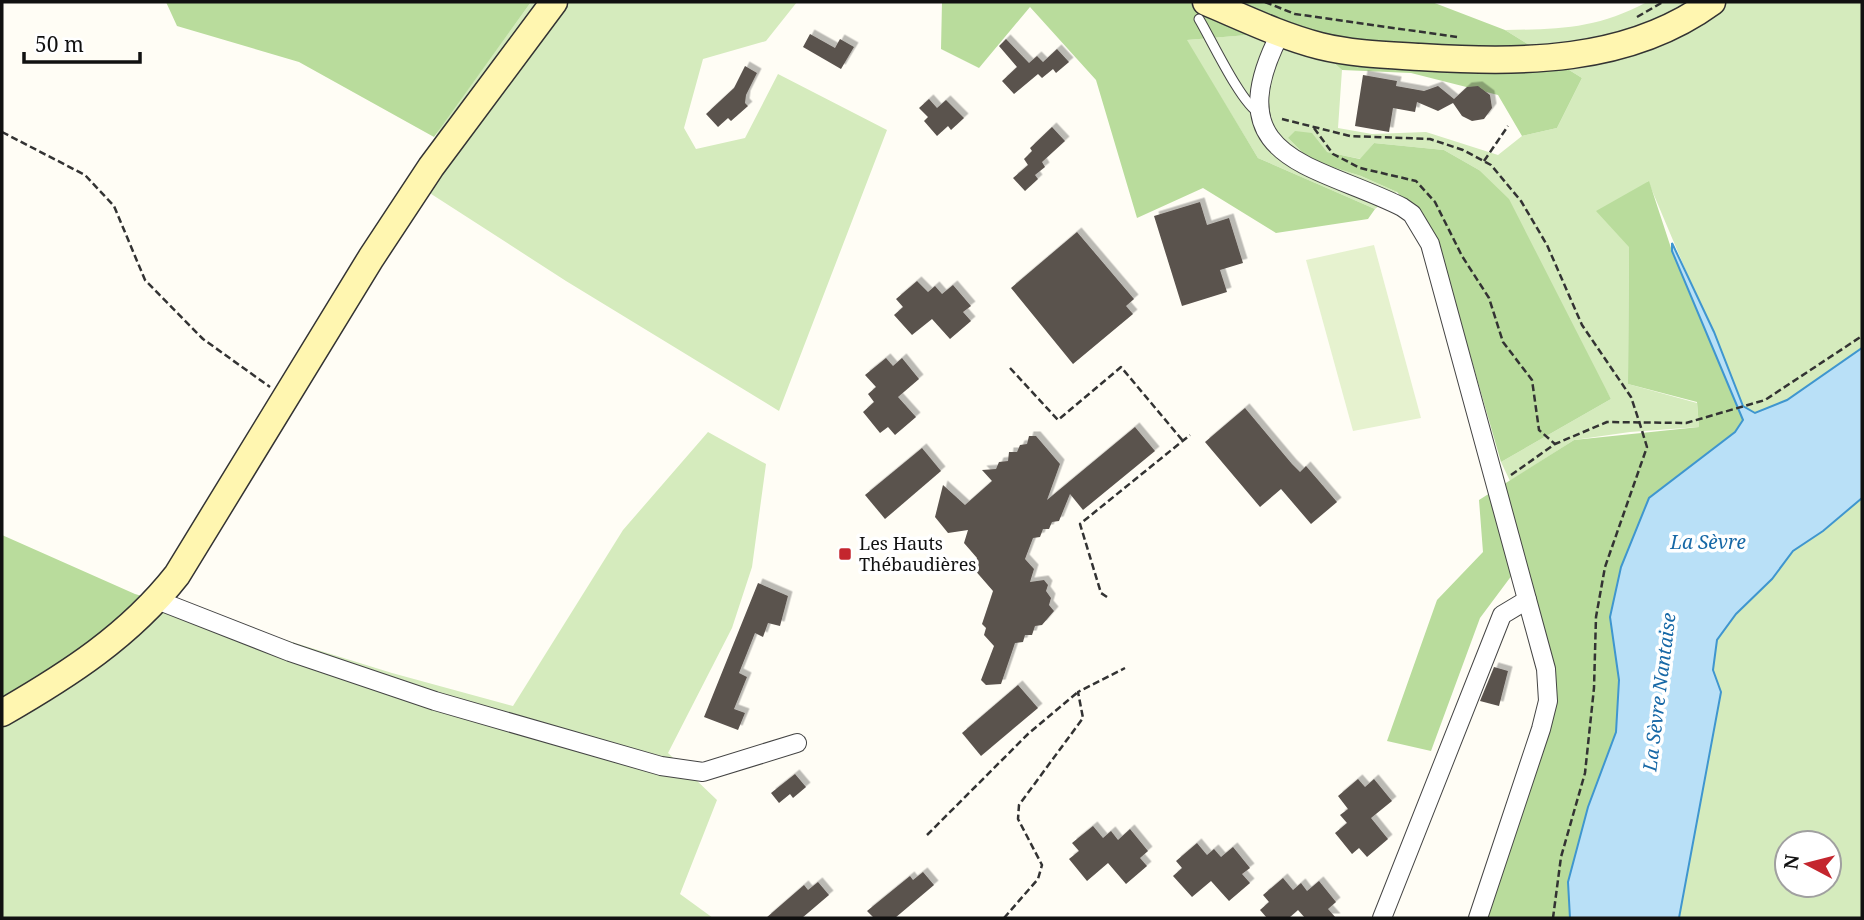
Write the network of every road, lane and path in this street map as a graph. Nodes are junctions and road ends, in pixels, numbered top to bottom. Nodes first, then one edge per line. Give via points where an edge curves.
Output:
1 (554, 2) edge
2 (1265, 2) edge
3 (1663, 2) edge
4 (1712, 2) edge
5 (1202, 10) edge
6 (1632, 20) dead end
7 (1280, 34) junction
8 (1467, 39) dead end
9 (1261, 114) junction
10 (1508, 126) dead end
11 (2, 132) edge
12 (1484, 161) junction
13 (1862, 336) edge
14 (1010, 368) dead end
15 (287, 399) junction
16 (1639, 421) junction
17 (1190, 435) dead end
18 (1183, 441) junction
19 (1495, 482) junction
20 (1107, 597) dead end
21 (157, 600) junction
22 (1527, 600) junction
23 (1125, 668) dead end
24 (1077, 692) junction
25 (2, 713) edge
26 (797, 743) dead end
27 (927, 835) dead end
28 (1004, 918) edge
29 (1382, 918) edge
30 (1478, 918) edge
31 (1553, 918) edge

1 - 15 main road via 431,167
2 - 8 path via 1295,14
3 - 6 path
4 - 7 main road via 1622,44 1540,60 1371,54 1322,47
5 - 7 main road
5 - 9 lane via 1241,96 1250,109
7 - 9 street via 1262,82
9 - 12 path via 1350,136 1430,139
9 - 19 street via 1273,143 1288,156 1412,214 1430,244
10 - 12 path
11 - 15 path via 85,175 114,206 145,280 203,339
12 - 16 path via 1528,212 1582,324 1630,397
13 - 16 path via 1765,400 1686,423
14 - 18 path via 1058,420 1121,367
15 - 21 main road via 202,538
16 - 19 path via 1607,422 1555,444 1519,471
16 - 31 path via 1647,447 1605,567 1584,773 1561,857
17 - 18 path
18 - 20 path via 1080,524 1101,593
19 - 22 street
21 - 25 main road via 79,667
21 - 26 street via 435,701 661,766 703,772
22 - 29 street via 1502,615
22 - 30 street via 1546,669 1548,701
23 - 24 path
24 - 27 path
24 - 28 path via 1083,718 1020,805 1018,818 1042,865 1038,879

